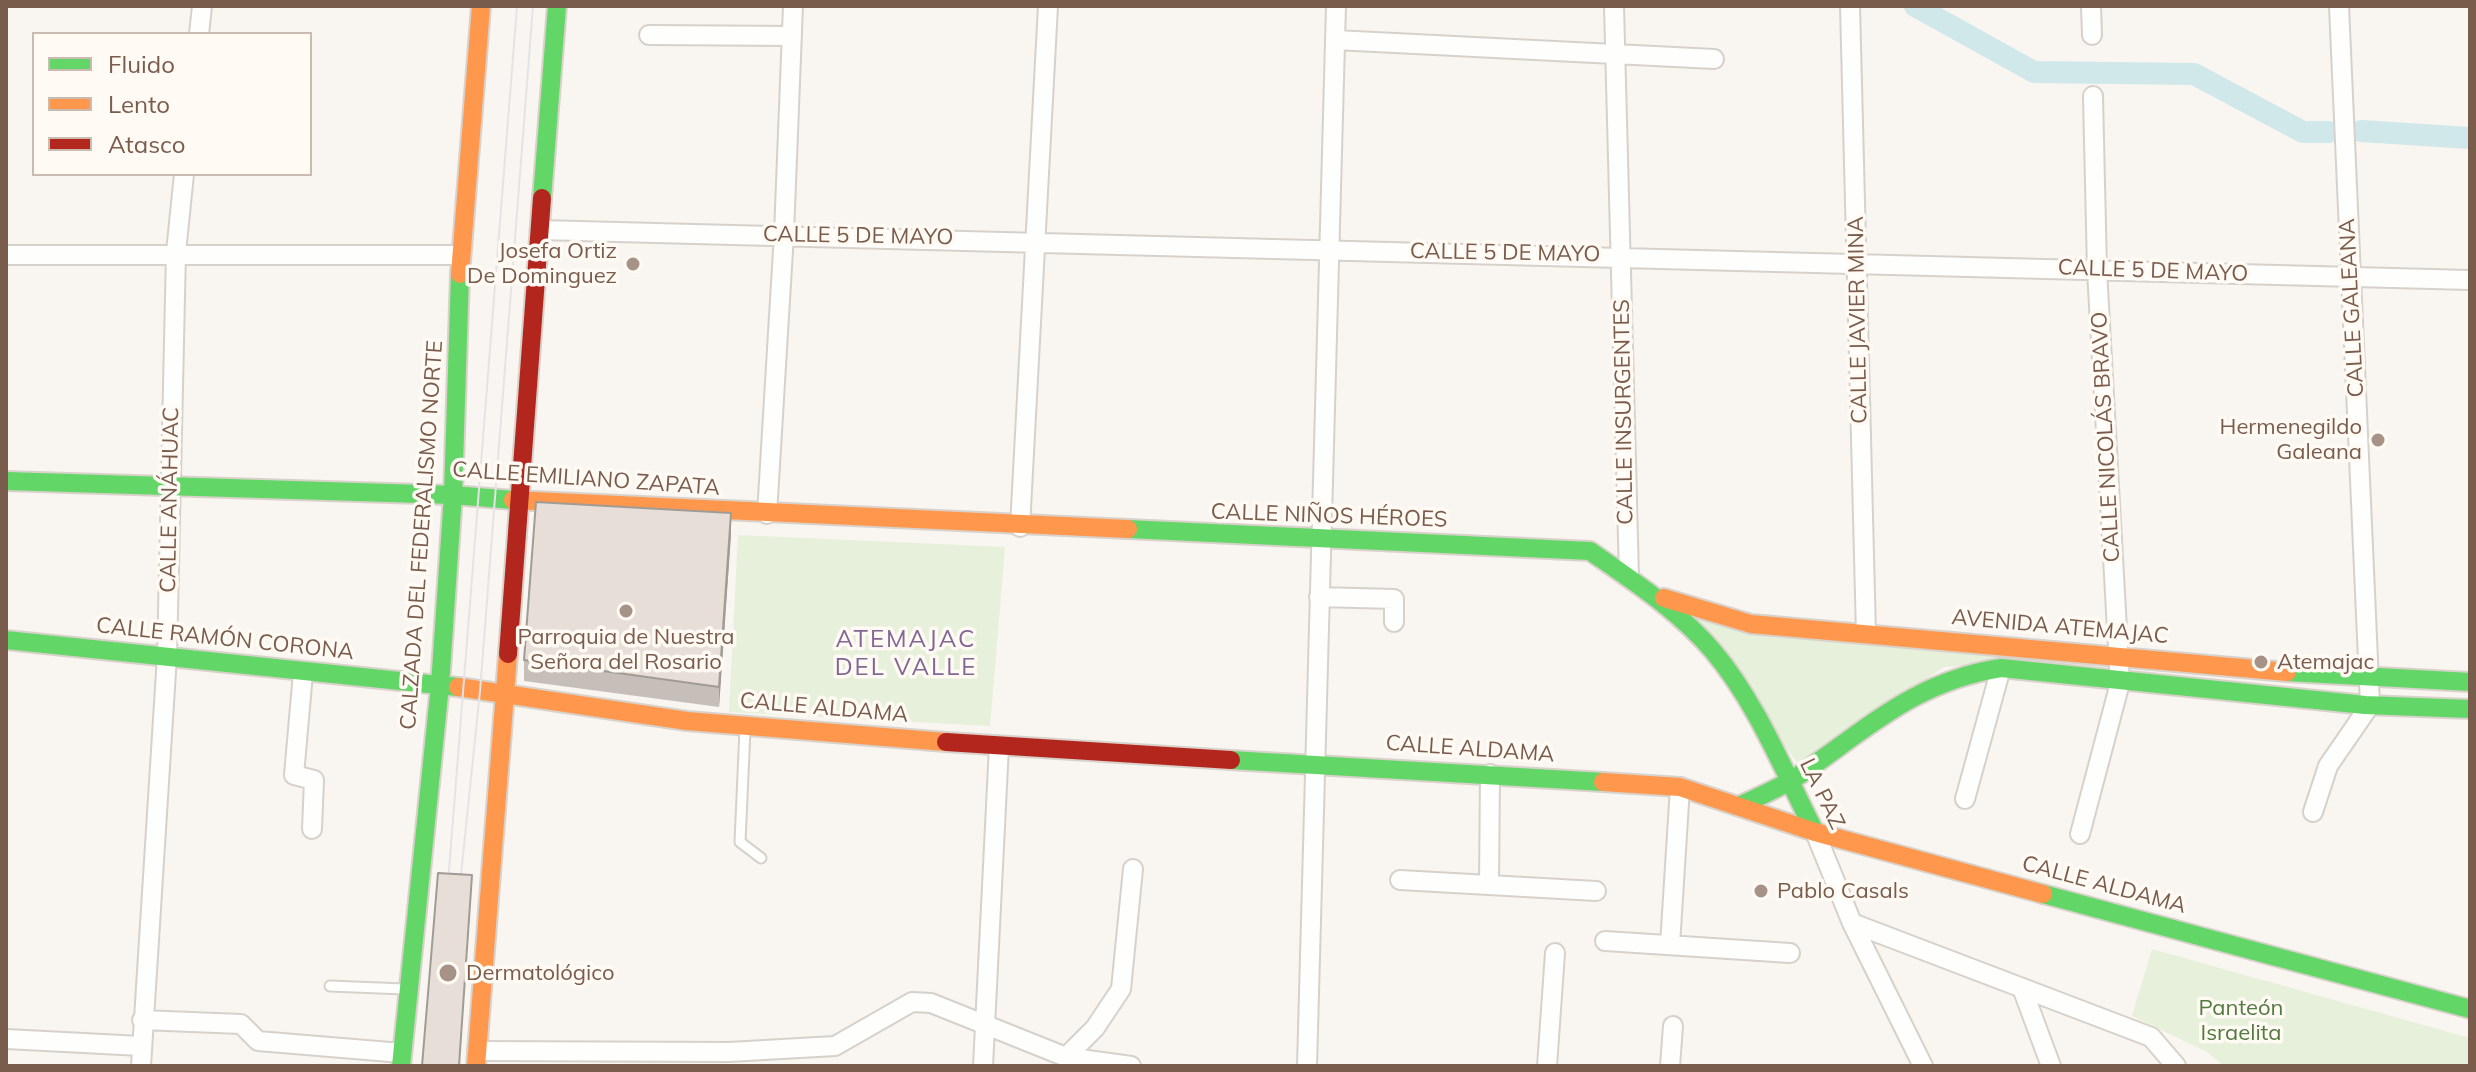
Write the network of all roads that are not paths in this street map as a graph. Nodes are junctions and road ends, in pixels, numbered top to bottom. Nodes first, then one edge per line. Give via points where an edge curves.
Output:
1 (202, 6) edge
2 (481, 6) edge
3 (557, 6) edge
4 (793, 6) edge
5 (1048, 6) edge
6 (1336, 6) edge
7 (1614, 6) edge
8 (1850, 6) edge
9 (2091, 6) edge
10 (2339, 6) edge
11 (199, 32) edge
12 (649, 35) dead end
13 (2092, 35) dead end
14 (792, 36) junction
15 (1335, 40) junction
16 (1616, 55) junction
17 (1714, 59) dead end
18 (2093, 96) dead end
19 (184, 176) edge
20 (540, 230) junction
21 (784, 234) junction
22 (1036, 240) junction
23 (1328, 249) junction
24 (176, 252) junction
25 (6, 255) edge
26 (461, 255) junction
27 (1620, 256) junction
28 (1857, 263) junction
29 (2097, 270) junction
30 (2351, 277) junction
31 (2470, 280) edge
32 (6, 481) edge
33 (169, 486) junction
34 (453, 495) junction
35 (519, 501) junction
36 (767, 514) junction
37 (1020, 527) junction
38 (1319, 539) junction
39 (1629, 577) junction
40 (1650, 593) junction
41 (1319, 597) junction
42 (1394, 622) dead end
43 (1866, 634) junction
44 (6, 640) edge
45 (167, 656) junction
46 (2117, 656) junction
47 (2001, 668) junction
48 (303, 673) junction
49 (2369, 679) junction
50 (2470, 682) edge
51 (2120, 683) junction
52 (440, 685) junction
53 (504, 695) junction
54 (2370, 705) junction
55 (2470, 709) edge
56 (746, 726) junction
57 (999, 746) junction
58 (1317, 763) junction
59 (1490, 774) junction
60 (1791, 780) junction
61 (1680, 787) junction
62 (1965, 799) dead end
63 (1739, 806) junction
64 (2313, 812) dead end
65 (312, 829) dead end
66 (1815, 832) junction
67 (2080, 834) dead end
68 (761, 858) dead end
69 (1133, 869) dead end
70 (1400, 880) dead end
71 (1489, 885) junction
72 (1596, 891) dead end
73 (1852, 923) junction
74 (1605, 941) dead end
75 (1670, 945) junction
76 (1555, 953) dead end
77 (1790, 953) dead end
78 (330, 986) dead end
79 (2022, 988) junction
80 (407, 989) junction
81 (2470, 1009) edge
82 (142, 1020) junction
83 (985, 1022) junction
84 (1673, 1026) dead end
85 (6, 1039) edge
86 (141, 1046) junction
87 (835, 1046) junction
88 (1066, 1057) junction
89 (476, 1059) edge
90 (729, 1059) edge
91 (401, 1060) edge
92 (141, 1066) edge
93 (835, 1066) edge
94 (983, 1066) edge
95 (1131, 1066) edge
96 (1307, 1066) edge
97 (1547, 1066) edge
98 (1670, 1066) edge
99 (1923, 1066) edge
100 (2051, 1066) edge
101 (2176, 1066) edge

1 - 11 street
2 - 26 street, CALZADA DEL FEDERALISMO NORTE
3 - 20 street
4 - 14 street
5 - 22 street
6 - 15 street
7 - 16 street, CALLE INSURGENTES
8 - 28 street, CALLE JAVIER MINA
9 - 13 street
10 - 30 street, CALLE GALEANA
12 - 14 street
14 - 21 street
15 - 16 street
15 - 23 street
16 - 17 street
16 - 27 street, CALLE INSURGENTES
18 - 29 street, CALLE NICOLÁS BRAVO
19 - 24 street, CALLE ANÁHUAC
20 - 21 street, CALLE 5 DE MAYO
20 - 35 street
21 - 22 street, CALLE 5 DE MAYO
21 - 36 street
22 - 23 street, CALLE 5 DE MAYO
22 - 37 street
23 - 27 street, CALLE 5 DE MAYO
23 - 38 street
24 - 25 street
24 - 26 street
24 - 33 street, CALLE ANÁHUAC
26 - 34 street, CALZADA DEL FEDERALISMO NORTE
27 - 28 street, CALLE 5 DE MAYO
27 - 39 street, CALLE INSURGENTES
28 - 29 street, CALLE 5 DE MAYO
28 - 43 street, CALLE JAVIER MINA
29 - 30 street, CALLE 5 DE MAYO
29 - 46 street, CALLE NICOLÁS BRAVO
30 - 31 street, CALLE 5 DE MAYO
30 - 49 street, CALLE GALEANA
32 - 33 street, CALLE EMILIANO ZAPATA
33 - 34 street, CALLE EMILIANO ZAPATA
33 - 45 street, CALLE ANÁHUAC
34 - 35 street, CALLE EMILIANO ZAPATA
34 - 52 street, CALZADA DEL FEDERALISMO NORTE
35 - 36 street, CALLE EMILIANO ZAPATA
35 - 53 street
36 - 37 street, CALLE EMILIANO ZAPATA
37 - 38 street, CALLE NIÑOS HÉROES
38 - 39 street, CALLE NIÑOS HÉROES via 1590,551
38 - 41 street
39 - 40 street, LA PAZ
40 - 43 street, AVENIDA ATEMAJAC via 1751,624
40 - 60 street, LA PAZ via 1712,650
41 - 42 street via 1394,599
41 - 58 street
43 - 46 street, AVENIDA ATEMAJAC
44 - 45 street, CALLE RAMÓN CORONA
45 - 48 street, CALLE RAMÓN CORONA
45 - 82 street, CALLE ANÁHUAC
46 - 49 street, AVENIDA ATEMAJAC
46 - 51 street, CALLE NICOLÁS BRAVO
47 - 51 street, AVENIDA ATEMAJAC
47 - 60 street, AVENIDA ATEMAJAC via 1962,673 1926,686
47 - 62 street
48 - 52 street, CALLE RAMÓN CORONA
48 - 65 street via 294,775 314,780
49 - 50 street, AVENIDA ATEMAJAC
49 - 54 street, CALLE GALEANA
51 - 54 street, AVENIDA ATEMAJAC
51 - 67 street
52 - 53 street, CALLE ALDAMA
52 - 80 street, CALZADA DEL FEDERALISMO NORTE
53 - 56 street, CALLE ALDAMA
53 - 89 street
54 - 55 street, AVENIDA ATEMAJAC
54 - 64 street via 2328,766
56 - 57 street, CALLE ALDAMA
56 - 68 lane via 740,842
57 - 58 street, CALLE ALDAMA
57 - 83 street
58 - 59 street, CALLE ALDAMA
58 - 96 street
59 - 61 street, CALLE ALDAMA
59 - 71 street
60 - 63 street, AVENIDA ATEMAJAC
60 - 66 street, LA PAZ
61 - 63 street, CALLE ALDAMA
61 - 75 street
63 - 66 street, CALLE ALDAMA
66 - 73 street, LA PAZ
66 - 81 street, CALLE ALDAMA
69 - 88 street via 1121,989 1095,1028
70 - 71 street
71 - 72 street
73 - 79 street
73 - 99 street, LA PAZ
74 - 75 street
75 - 77 street
76 - 97 street
78 - 80 lane
79 - 100 street
79 - 101 street via 2151,1037
80 - 91 street, CALZADA DEL FEDERALISMO NORTE
82 - 86 street, CALLE ANÁHUAC
82 - 91 street via 241,1024 258,1041
83 - 87 street via 931,1003 912,1002
83 - 88 street
83 - 94 street
84 - 98 street
85 - 86 street
86 - 92 street, CALLE ANÁHUAC
87 - 90 street
87 - 93 street
88 - 95 street
89 - 90 street

